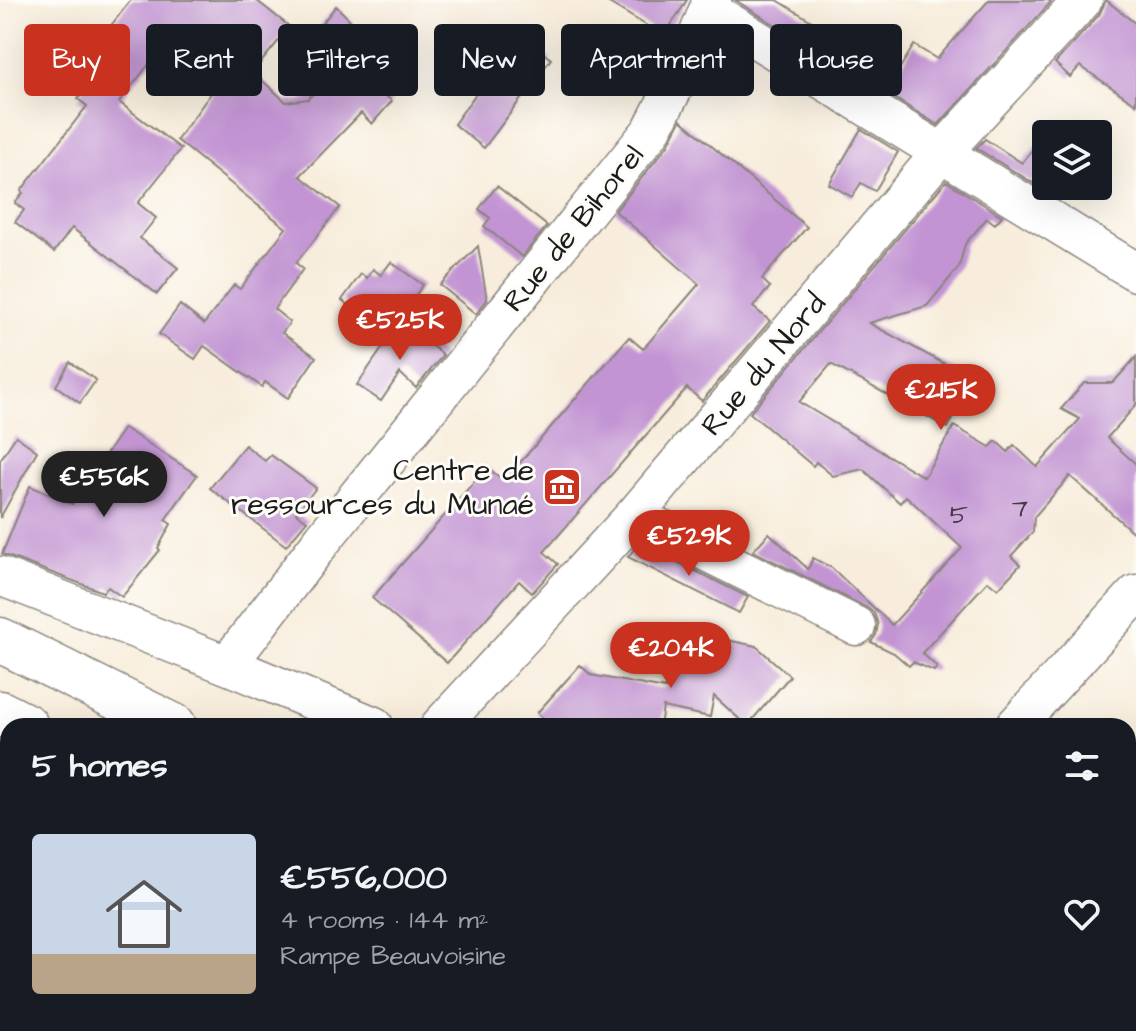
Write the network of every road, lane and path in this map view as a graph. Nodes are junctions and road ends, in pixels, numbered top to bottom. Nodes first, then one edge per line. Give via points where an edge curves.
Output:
1 (1083, 0) edge
2 (710, 5) edge
3 (942, 153) junction
4 (1136, 272) edge
5 (634, 516) junction
6 (0, 576) edge
7 (1136, 594) edge
8 (856, 626) dead end
9 (0, 640) edge
10 (227, 665) junction
11 (158, 718) edge
12 (355, 718) edge
13 (447, 718) edge
14 (1022, 718) edge

1 - 3 street, Rue du Nord
2 - 3 street
2 - 10 street, Rue de Bihorel via 651,131
3 - 4 street
3 - 5 street, Rue du Nord
5 - 8 street
5 - 13 street, Rue du Nord
6 - 10 street
7 - 14 street
9 - 11 main road
10 - 12 street

